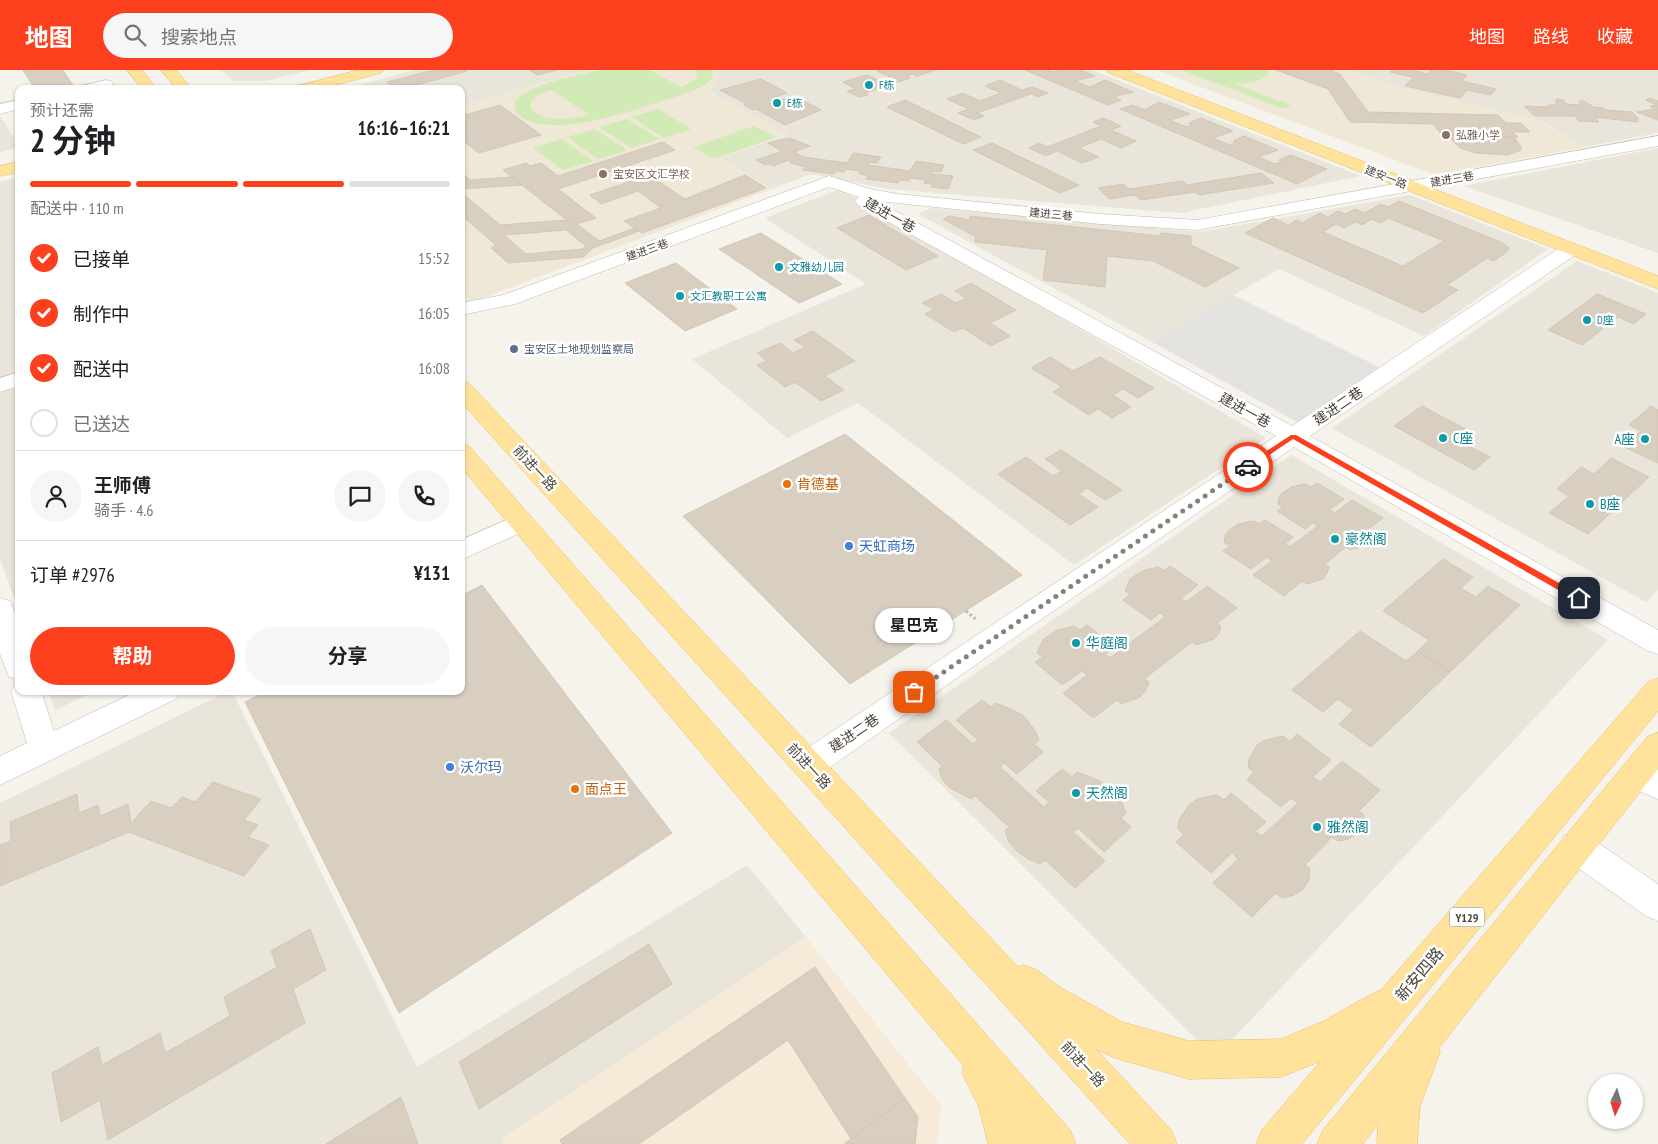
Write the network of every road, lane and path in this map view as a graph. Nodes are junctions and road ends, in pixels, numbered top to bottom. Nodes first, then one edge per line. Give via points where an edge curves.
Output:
1 (134, 70) edge
2 (168, 70) edge
3 (1114, 70) edge
4 (1133, 70) edge
5 (382, 71) edge
6 (106, 84) dead end
7 (102, 85) edge
8 (147, 85) edge
9 (181, 85) edge
10 (320, 85) edge
11 (337, 85) edge
12 (15, 105) edge
13 (0, 109) edge
14 (1658, 140) edge
15 (15, 161) edge
16 (0, 165) edge
17 (15, 167) edge
18 (0, 171) edge
19 (829, 181) junction
20 (1419, 185) junction
21 (1571, 249) junction
22 (1658, 272) edge
23 (1658, 283) edge
24 (465, 308) edge
25 (15, 380) edge
26 (0, 385) edge
27 (465, 392) edge
28 (1293, 436) junction
29 (465, 456) edge
30 (522, 522) junction
31 (465, 549) edge
32 (0, 608) edge
33 (1658, 643) edge
34 (15, 656) edge
35 (1658, 690) edge
36 (27, 695) edge
37 (158, 695) edge
38 (1658, 746) edge
39 (44, 749) junction
40 (808, 765) junction
41 (0, 771) edge
42 (1646, 780) edge
43 (1576, 847) junction
44 (1658, 904) edge
45 (971, 942) junction
46 (1399, 998) junction
47 (948, 1018) junction
48 (1432, 1027) junction
49 (1008, 1144) edge
50 (1056, 1144) edge
51 (1157, 1144) edge
52 (1276, 1144) edge
53 (1337, 1144) edge
54 (1397, 1144) edge

1 - 8 main road
2 - 9 main road
3 - 20 main road, 建安一路
4 - 20 main road, 建安一路
5 - 10 main road
5 - 11 main road
6 - 7 street
12 - 13 street
14 - 20 street, 建进三巷
15 - 16 main road
17 - 18 main road
19 - 20 street, 建进三巷 via 867,194 898,199 1090,218 1197,224
19 - 24 street, 建进三巷 via 508,300
19 - 28 street, 建进一巷
20 - 21 main road, 建安一路
20 - 22 main road, 建安一路
21 - 23 main road, 建安一路
21 - 28 street, 建进二巷
25 - 26 street
27 - 40 main road, 前进一路
28 - 33 street, 建进一巷
28 - 40 street, 建进二巷
29 - 30 main road
30 - 31 street
30 - 47 main road
32 - 34 street
35 - 46 main road, 新安四路 / Y129
36 - 39 street
37 - 39 street
38 - 42 main road
39 - 41 street
40 - 45 main road, 前进一路
42 - 43 main road
43 - 44 street
43 - 48 main road
45 - 46 main road via 1045,999 1115,1039 1189,1060 1281,1058 1337,1035
45 - 51 main road, 前进一路
46 - 52 main road, 新安四路 / Y129
47 - 49 main road via 997,1101
47 - 50 main road
48 - 53 main road
48 - 54 main road via 1400,1106

